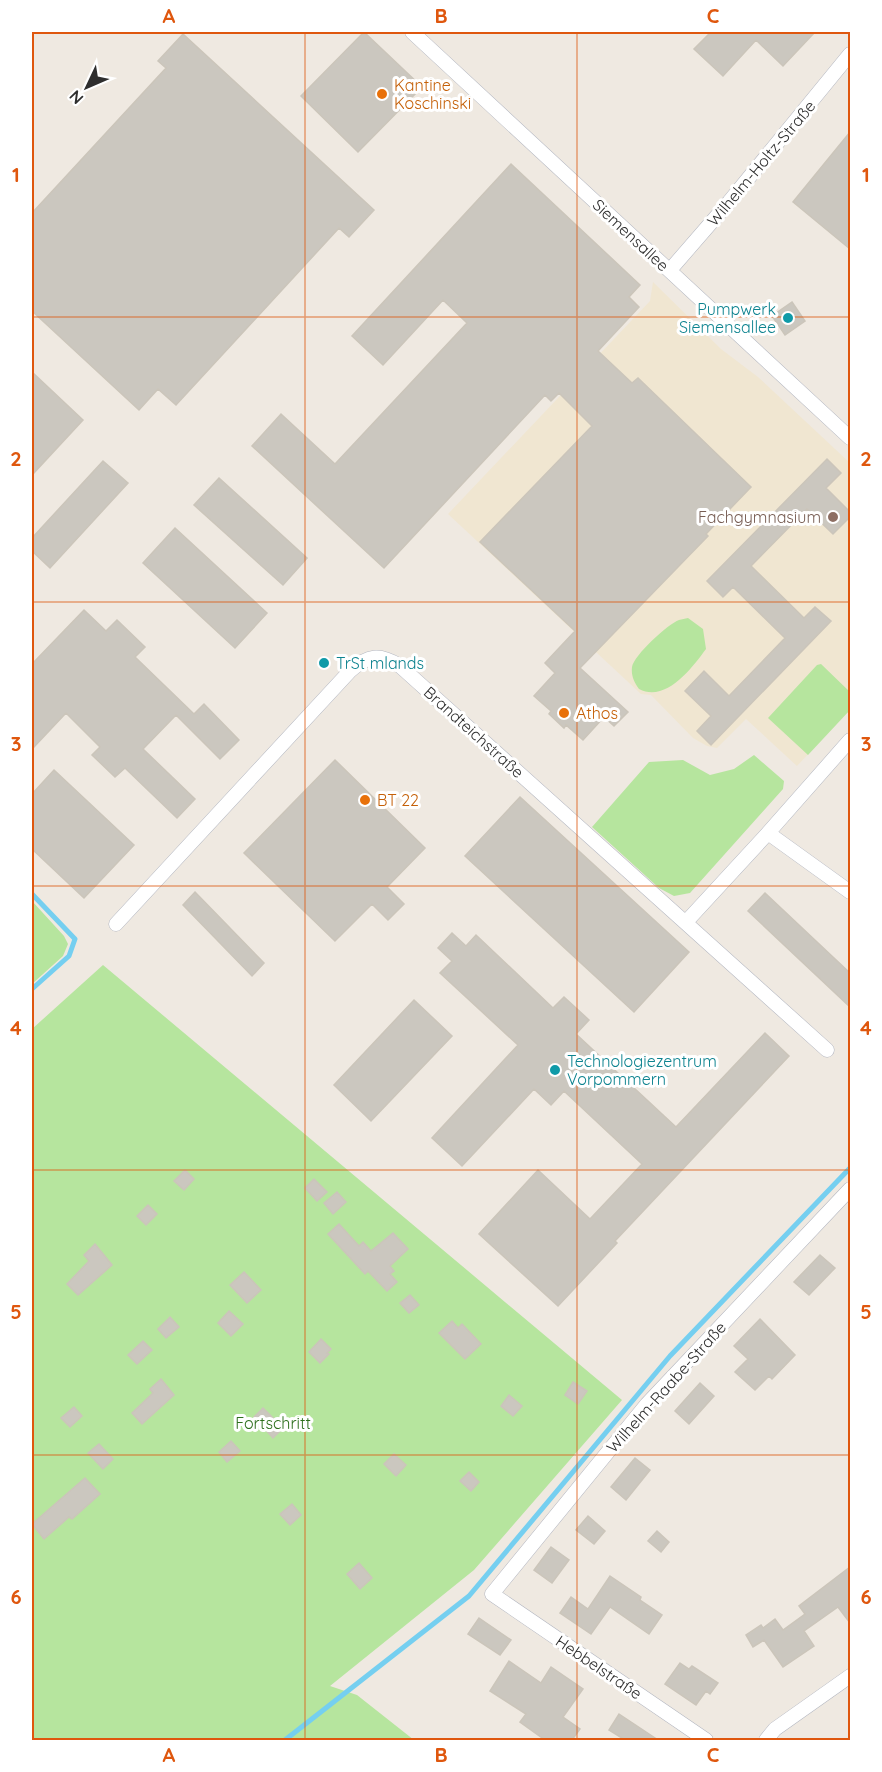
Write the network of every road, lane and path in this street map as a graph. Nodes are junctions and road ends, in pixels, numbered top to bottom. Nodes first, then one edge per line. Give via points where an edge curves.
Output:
1 (412, 32) edge
2 (850, 54) edge
3 (670, 270) junction
4 (850, 438) edge
5 (850, 740) edge
6 (768, 833) junction
7 (850, 892) edge
8 (686, 922) junction
9 (116, 924) dead end
10 (827, 1050) dead end
11 (850, 1189) edge
12 (492, 1594) joint
13 (850, 1676) edge
14 (706, 1740) edge
15 (766, 1740) edge

1 - 3 street, Siemensallee
2 - 3 street, Wilhelm-Holtz-Straße
3 - 4 street, Siemensallee
5 - 6 street
6 - 7 street
6 - 8 street
8 - 9 street, Brandteichstraße via 386,657 359,663 350,671
8 - 10 street, Brandteichstraße
11 - 12 street, Wilhelm-Raabe-Straße via 647,1404
12 - 14 street, Hebbelstraße
13 - 15 street via 775,1729

